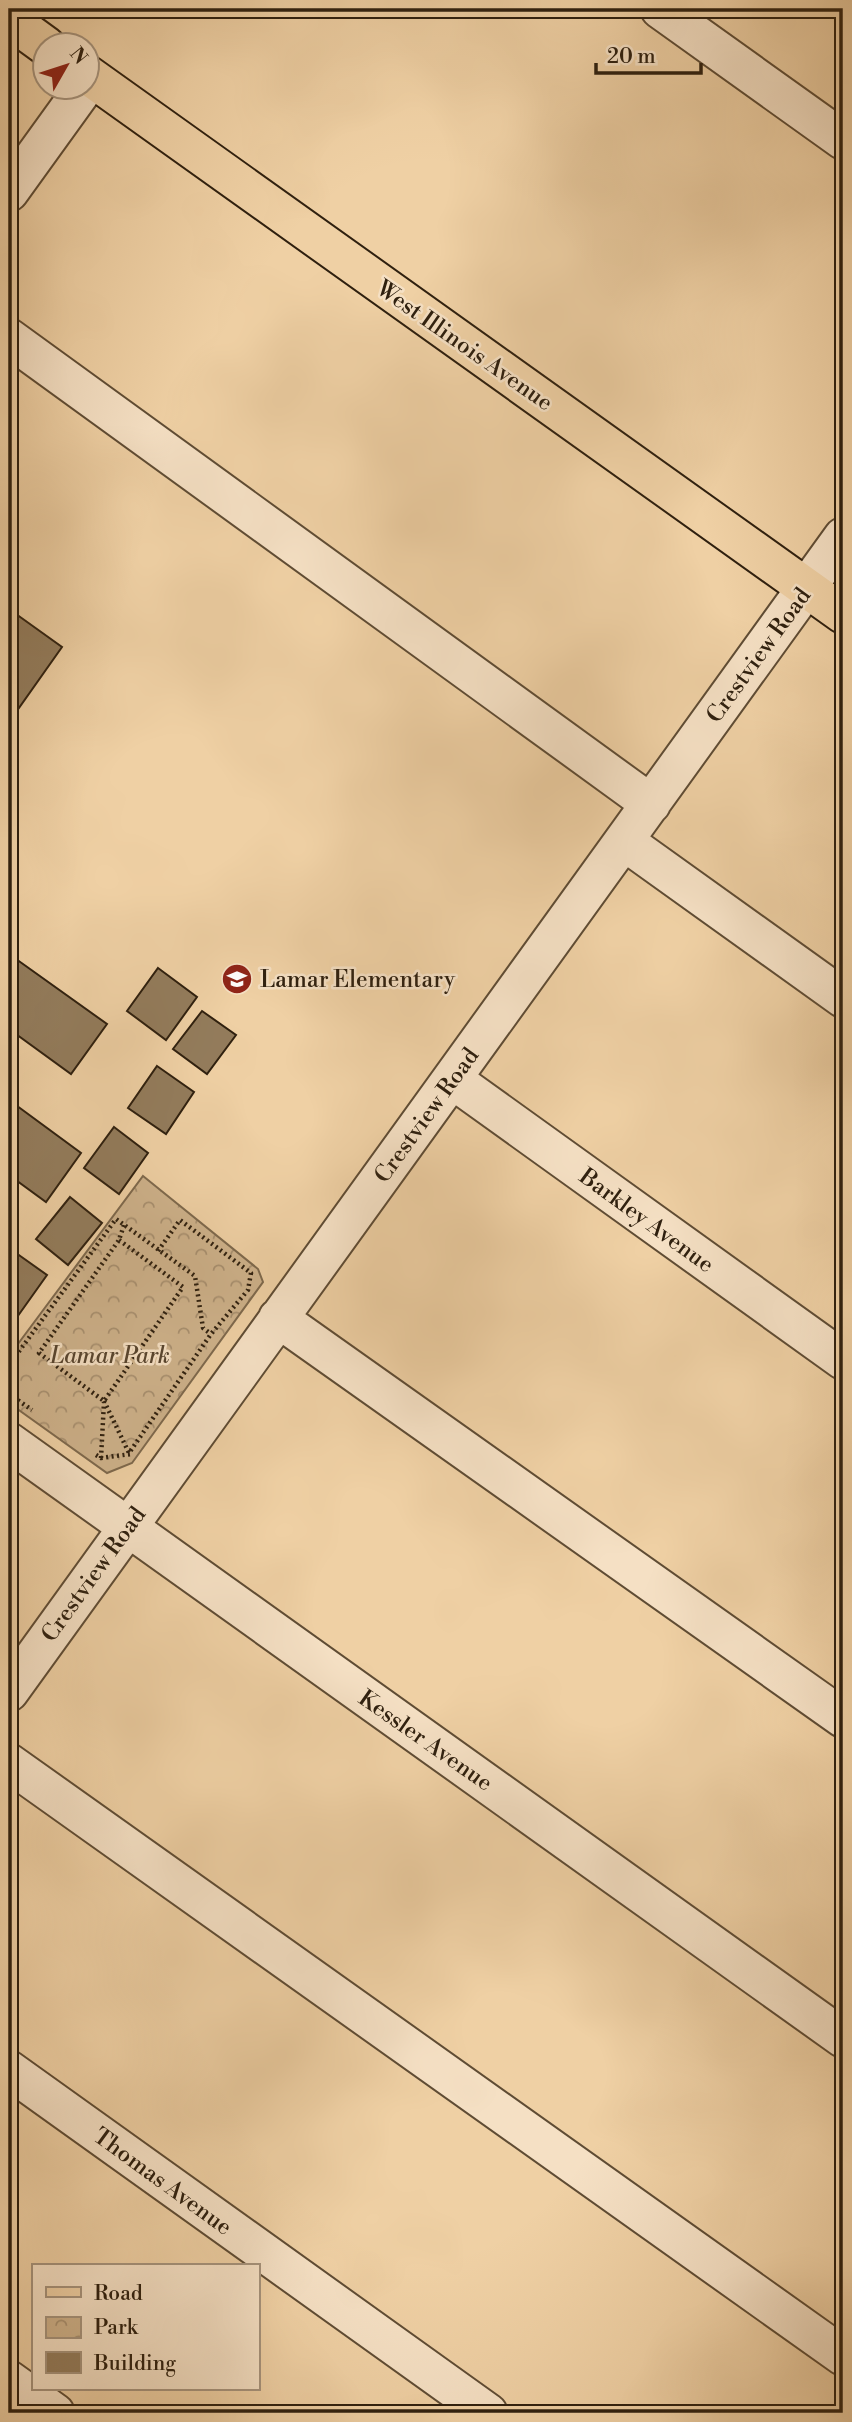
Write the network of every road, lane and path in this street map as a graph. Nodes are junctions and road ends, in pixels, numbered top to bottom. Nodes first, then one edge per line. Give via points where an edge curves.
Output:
1 (660, 9) edge
2 (9, 19) edge
3 (32, 36) edge
4 (102, 91) edge
5 (73, 102) edge
6 (843, 139) edge
7 (9, 192) edge
8 (9, 338) edge
9 (843, 537) edge
10 (807, 588) junction
11 (843, 614) edge
12 (650, 804) junction
13 (624, 841) junction
14 (843, 998) edge
15 (452, 1079) junction
16 (124, 1225) junction
17 (119, 1240) junction
18 (158, 1251) junction
19 (278, 1318) junction
20 (211, 1334) junction
21 (843, 1360) edge
22 (9, 1365) edge
23 (9, 1394) edge
24 (104, 1401) junction
25 (39, 1415) dead end
26 (9, 1442) edge
27 (90, 1451) dead end
28 (129, 1453) junction
29 (101, 1458) junction
30 (162, 1479) junction
31 (127, 1527) junction
32 (9, 1692) edge
33 (843, 1718) edge
34 (9, 1763) edge
35 (843, 2038) edge
36 (9, 2070) edge
37 (843, 2356) edge
38 (9, 2380) edge
39 (55, 2413) edge
40 (488, 2413) edge

1 - 6 street
2 - 3 main road
4 - 10 main road, West Illinois Avenue
5 - 7 street
8 - 12 street
9 - 10 street, Crestview Road
10 - 11 main road, West Illinois Avenue
10 - 12 street, Crestview Road
12 - 13 street, Crestview Road
13 - 14 street
13 - 15 street, Crestview Road
15 - 19 street, Crestview Road
15 - 21 street, Barkley Avenue
16 - 17 path
16 - 18 path
16 - 22 path via 116,1219
17 - 24 path via 183,1287
17 - 24 path via 39,1353
18 - 20 path via 195,1276 203,1328
18 - 20 path via 180,1220 251,1273 248,1290
19 - 30 street, Crestview Road
19 - 33 street
20 - 28 path
23 - 25 path
24 - 28 path
24 - 29 path
26 - 31 street, Kessler Avenue
27 - 29 path
28 - 29 path
28 - 30 path
30 - 31 street, Crestview Road
31 - 32 street, Crestview Road
31 - 35 street, Kessler Avenue
34 - 37 street
36 - 40 street, Thomas Avenue
38 - 39 street

